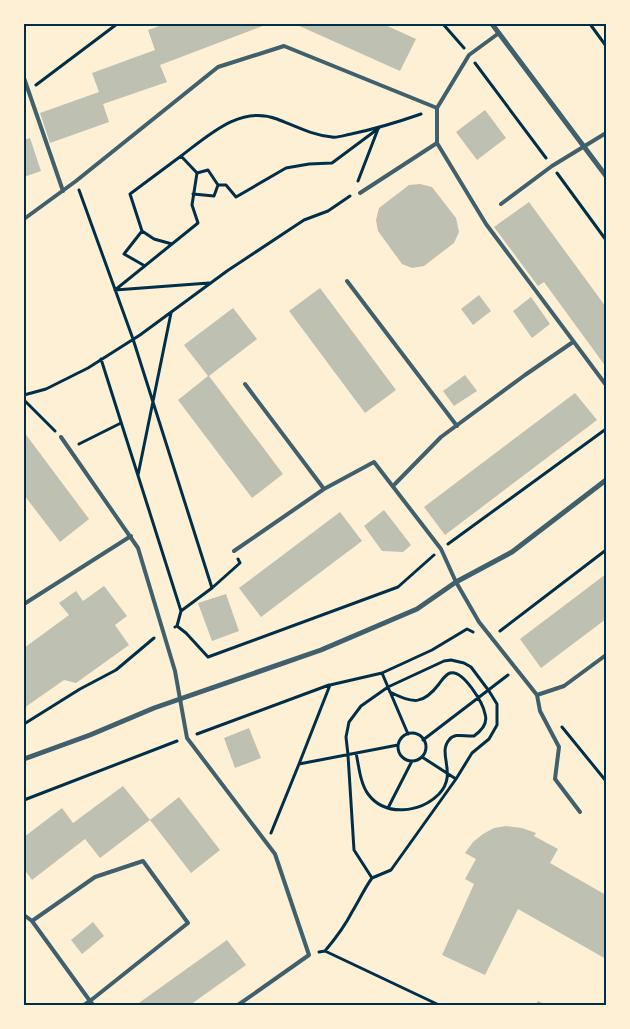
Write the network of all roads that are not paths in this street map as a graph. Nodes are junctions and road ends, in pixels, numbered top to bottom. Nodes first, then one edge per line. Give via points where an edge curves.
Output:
1 (492, 24) edge
2 (499, 33) junction
3 (24, 78) edge
4 (437, 108) junction
5 (606, 133) edge
6 (437, 143) junction
7 (585, 147) junction
8 (606, 176) edge
9 (63, 191) junction
10 (360, 193) road end
11 (501, 204) dead end
12 (24, 219) edge
13 (347, 281) dead end
14 (573, 342) junction
15 (245, 384) dead end
16 (606, 385) edge
17 (456, 426) junction
18 (61, 437) road end
19 (606, 480) edge
20 (394, 485) junction
21 (324, 489) junction
22 (130, 536) junction
23 (234, 550) road end
24 (456, 582) junction
25 (24, 604) edge
26 (606, 656) edge
27 (537, 695) junction
28 (180, 698) junction
29 (24, 759) edge
30 (580, 812) dead end
31 (24, 915) edge
32 (32, 921) junction
33 (90, 1001) junction
34 (84, 1005) edge
35 (93, 1005) edge
36 (238, 1005) edge

1 - 2 street
2 - 4 lane via 469,55
2 - 7 street
3 - 9 lane
4 - 6 lane
4 - 9 lane via 284,46 218,67
5 - 7 lane
6 - 10 lane
6 - 14 lane via 486,224
7 - 8 street
7 - 11 lane via 552,166
9 - 12 lane
13 - 17 lane
14 - 16 lane
14 - 17 lane
15 - 21 lane
17 - 20 lane
18 - 22 lane
19 - 24 street via 512,552
20 - 21 lane via 374,462
20 - 24 lane via 441,549
21 - 23 lane
22 - 25 lane
22 - 28 lane via 138,548
24 - 27 lane via 479,622
24 - 28 street via 416,609 321,650
26 - 27 lane via 564,686
27 - 30 lane via 540,711 559,747 555,779
28 - 29 street
28 - 36 lane via 187,738 275,854 309,955
31 - 32 lane
32 - 33 lane
32 - 33 lane via 95,877 142,861 188,923
33 - 34 lane
33 - 35 lane

